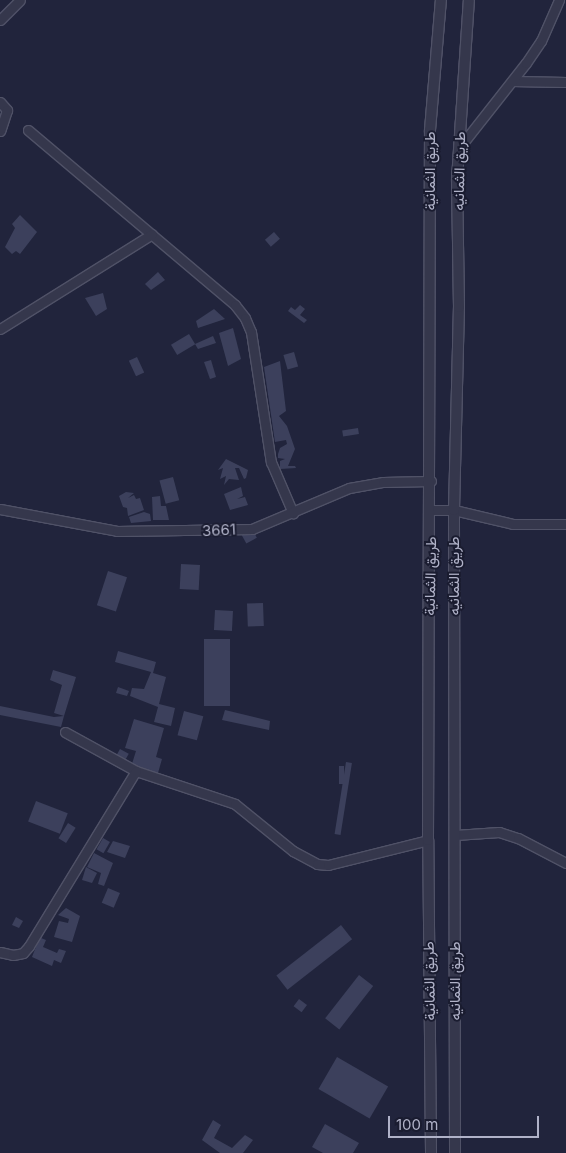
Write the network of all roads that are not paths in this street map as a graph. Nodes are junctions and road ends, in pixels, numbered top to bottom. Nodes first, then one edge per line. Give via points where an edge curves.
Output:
1 (20, 0) edge
2 (441, 0) edge
3 (469, 0) edge
4 (559, 0) edge
5 (0, 20) edge
6 (512, 81) junction
7 (566, 82) edge
8 (0, 102) edge
9 (28, 130) dead end
10 (0, 131) edge
11 (459, 148) junction
12 (152, 234) junction
13 (0, 329) edge
14 (431, 481) junction
15 (0, 508) edge
16 (431, 510) junction
17 (454, 510) junction
18 (293, 513) junction
19 (566, 524) edge
20 (65, 732) dead end
21 (136, 771) junction
22 (455, 835) junction
23 (428, 840) junction
24 (566, 864) edge
25 (0, 952) edge
26 (431, 1153) edge
27 (455, 1153) edge

1 - 5 street
2 - 14 street, طريق الثمانية via 430,130
3 - 11 street, طريق الثمانيه
4 - 6 street via 541,41
6 - 7 street
6 - 11 street
8 - 10 street via 6,110
9 - 12 street
11 - 17 street, طريق الثمانيه
12 - 13 street
12 - 18 street via 235,305 245,318 251,332 271,462
14 - 16 street, طريق الثمانية
14 - 18 street, 3661 via 366,483 319,498
15 - 18 street, 3661 via 94,529 142,532 252,529
16 - 17 street
16 - 23 street, طريق الثمانية
17 - 19 street via 513,524
17 - 22 street, طريق الثمانيه
20 - 21 street
21 - 23 street via 235,804 293,851 317,864 335,864
21 - 25 street via 29,946 23,953
22 - 24 street via 498,832 518,838
22 - 27 street, طريق الثمانيه
23 - 26 street, طريق الثمانية

